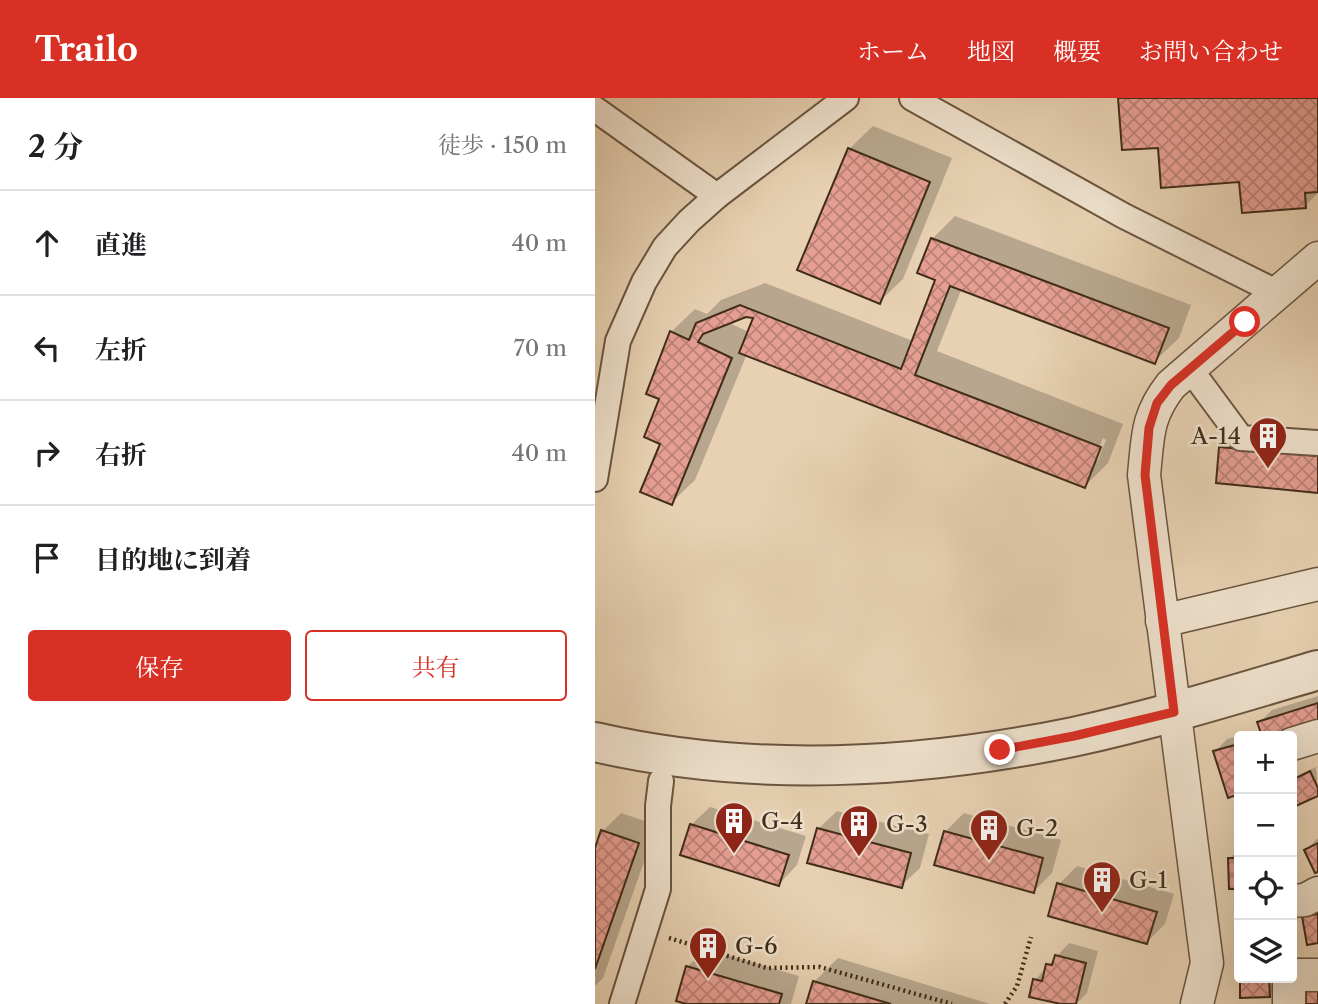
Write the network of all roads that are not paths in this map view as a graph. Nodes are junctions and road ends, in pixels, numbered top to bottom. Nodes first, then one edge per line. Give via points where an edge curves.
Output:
1 (846, 98) edge
2 (912, 98) edge
3 (595, 109) edge
4 (717, 196) junction
5 (1318, 258) edge
6 (1278, 293) junction
7 (1190, 369) junction
8 (1318, 443) edge
9 (595, 479) edge
10 (1318, 584) edge
11 (1162, 621) junction
12 (1318, 670) edge
13 (1174, 712) junction
14 (1318, 736) edge
15 (595, 742) edge
16 (1297, 742) edge
17 (661, 781) dead end
18 (1318, 893) edge
19 (1297, 901) edge
20 (1318, 975) edge
21 (1297, 976) edge
22 (1290, 983) edge
23 (622, 1004) edge
24 (1197, 1004) edge
25 (1289, 1004) edge

1 - 4 street
2 - 6 street via 1124,216
3 - 4 street
4 - 9 street via 665,247 618,341
5 - 6 street
6 - 7 street
7 - 8 street via 1241,438
7 - 11 street via 1157,403 1149,428 1145,475
10 - 11 street
11 - 13 street
12 - 13 street
13 - 15 street via 1000,750 884,762 726,762
13 - 24 street via 1207,963
14 - 16 street
17 - 23 street via 658,889
18 - 19 street
20 - 21 street
22 - 25 street

